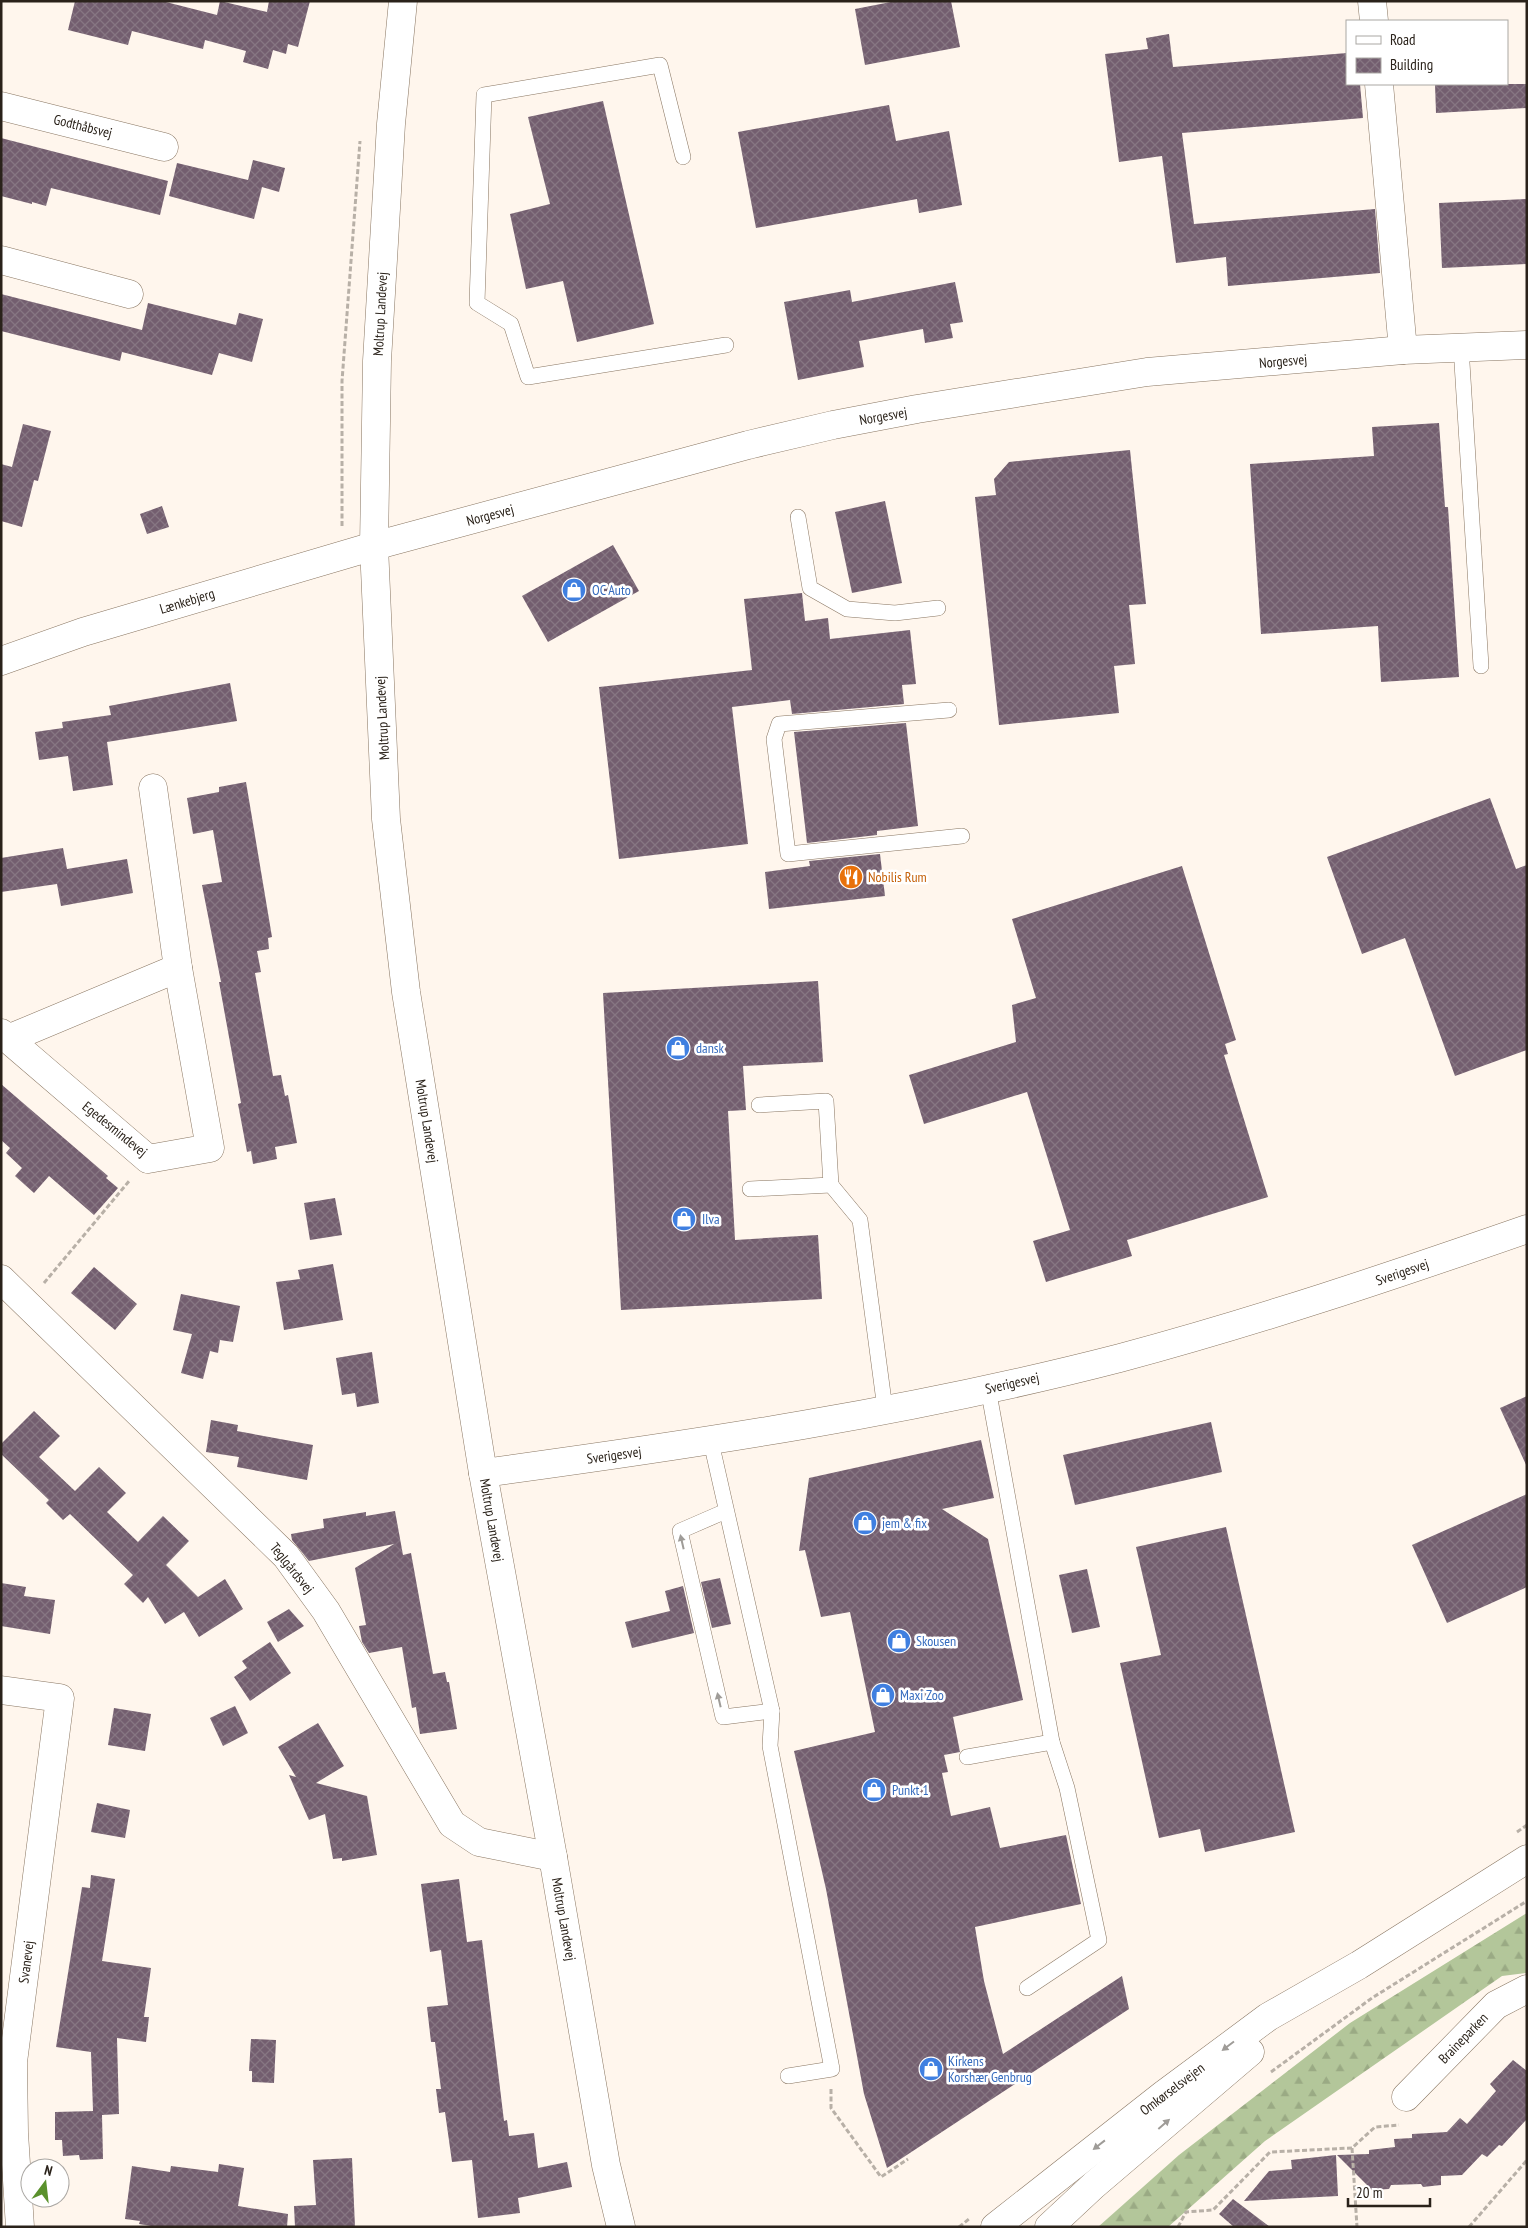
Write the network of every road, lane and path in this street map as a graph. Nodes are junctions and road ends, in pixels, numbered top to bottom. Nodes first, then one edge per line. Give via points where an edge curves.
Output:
1 (403, 1) edge
2 (1372, 1) edge
3 (1374, 20) edge
4 (1379, 85) edge
5 (1, 106) edge
6 (164, 147) dead end
7 (683, 157) dead end
8 (1, 260) edge
9 (129, 294) dead end
10 (726, 345) dead end
11 (1527, 345) edge
12 (1461, 347) junction
13 (1403, 350) junction
14 (798, 517) dead end
15 (374, 546) junction
16 (938, 608) dead end
17 (1, 661) edge
18 (1481, 666) dead end
19 (949, 710) dead end
20 (153, 788) dead end
21 (962, 836) dead end
22 (178, 968) junction
23 (5, 1036) edge
24 (759, 1105) dead end
25 (148, 1159) junction
26 (831, 1184) junction
27 (750, 1189) dead end
28 (1527, 1229) edge
29 (1, 1279) edge
30 (27, 1303) junction
31 (988, 1388) junction
32 (885, 1409) junction
33 (711, 1442) junction
34 (483, 1473) junction
35 (726, 1511) junction
36 (1, 1690) edge
37 (772, 1711) junction
38 (1052, 1742) junction
39 (967, 1757) dead end
40 (553, 1857) junction
41 (1527, 1859) edge
42 (1527, 1901) edge
43 (1359, 1965) junction
44 (1027, 1988) dead end
45 (1527, 1988) edge
46 (832, 2069) junction
47 (1267, 2075) dead end
48 (788, 2076) dead end
49 (1406, 2097) joint
50 (8, 2132) edge
51 (1352, 2148) junction
52 (908, 2159) dead end
53 (1527, 2160) edge
54 (20, 2227) edge
55 (621, 2227) edge
56 (995, 2227) edge
57 (1049, 2227) edge
58 (1178, 2227) edge
59 (1357, 2227) edge
60 (1469, 2227) edge

1 - 15 street, Moltrup Landevej via 378,352
2 - 3 street
4 - 13 street
5 - 6 street, Godthåbsvej
7 - 10 lane via 660,65 484,95 477,303 511,324 528,377
8 - 9 street
11 - 12 street, Norgesvej
12 - 13 street, Norgesvej
12 - 18 lane
13 - 15 street, Norgesvej via 1147,372 833,425
14 - 16 lane via 810,588 847,609 895,613
15 - 17 street, Lænkebjerg via 84,632
15 - 34 street, Moltrup Landevej via 386,819 406,992
19 - 21 lane via 779,724 774,738 788,854
20 - 22 street, Egedesmindevej
22 - 23 street, Egedesmindevej
22 - 25 street, Egedesmindevej via 210,1148
23 - 25 street, Egedesmindevej
24 - 26 lane via 826,1101
25 - 30 path
26 - 27 lane
26 - 32 lane via 860,1220
28 - 31 street, Sverigesvej via 1344,1293 1246,1323 1118,1358
29 - 30 street, Teglgårdsvej
30 - 40 street, Teglgårdsvej via 286,1556 326,1611 452,1824 479,1842
31 - 32 street, Sverigesvej
31 - 38 lane
32 - 33 street, Sverigesvej
33 - 34 street, Sverigesvej
33 - 35 lane
34 - 40 street, Moltrup Landevej
35 - 37 lane
37 -> 35 lane via 723,1717 680,1531
36 - 50 street, Svanevej via 60,1698 13,2062
37 - 46 lane via 770,1746
38 - 39 lane
38 - 44 lane via 1068,1788 1098,1940
40 - 55 street, Moltrup Landevej via 606,2165
41 - 43 street, Omkørselsvejen
42 - 47 path via 1372,1998
43 -> 56 street, Omkørselsvejen via 1268,2017
57 -> 43 street, Omkørselsvejen via 1223,2074
45 - 49 street, Braineparken via 1496,2005
46 - 48 lane
46 - 52 path via 831,2108 881,2176
49 - 51 path via 1405,2124 1375,2127
50 - 54 street, Svanevej
51 - 58 path via 1270,2152 1213,2210 1186,2212
51 - 59 path
53 - 60 path

